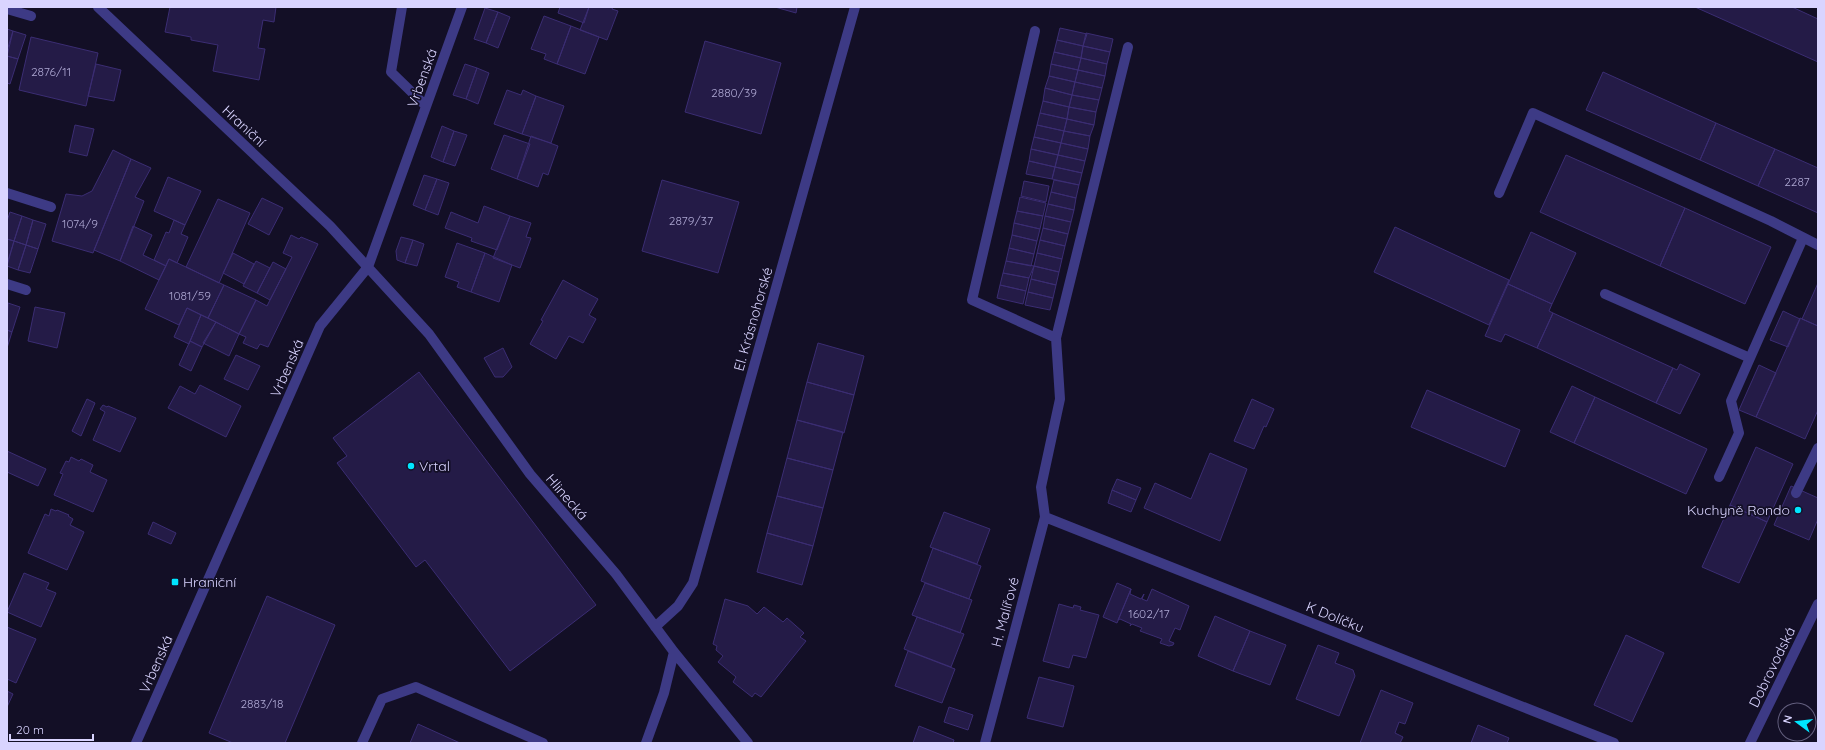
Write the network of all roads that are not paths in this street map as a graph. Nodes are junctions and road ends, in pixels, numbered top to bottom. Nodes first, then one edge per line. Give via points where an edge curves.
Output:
1 (98, 7) edge
2 (402, 7) edge
3 (462, 7) edge
4 (855, 7) edge
5 (7, 9) edge
6 (30, 16) dead end
7 (1036, 31) dead end
8 (1128, 47) dead end
9 (426, 106) junction
10 (7, 193) edge
11 (1498, 193) dead end
12 (51, 207) dead end
13 (1803, 238) junction
14 (1818, 245) edge
15 (368, 267) junction
16 (7, 284) edge
17 (26, 290) dead end
18 (1606, 294) dead end
19 (1056, 338) junction
20 (1750, 358) junction
21 (1818, 448) edge
22 (1719, 478) dead end
23 (1796, 493) dead end
24 (1045, 517) junction
25 (1818, 604) edge
26 (655, 627) junction
27 (674, 652) junction
28 (136, 743) edge
29 (362, 743) edge
30 (543, 743) edge
31 (646, 743) edge
32 (748, 743) edge
33 (985, 743) edge
34 (1614, 743) edge
35 (1750, 743) edge

1 - 15 street, Hraniční via 330,226
2 - 9 street via 391,72
3 - 9 street, Vrbenská
4 - 26 street, El. Krásnohorské via 693,583 678,606
5 - 6 street
7 - 19 street via 972,300
8 - 19 street, H. Malířové
9 - 15 street, Vrbenská
10 - 12 street
11 - 13 street via 1533,113
13 - 14 street
13 - 20 street
15 - 26 street, Hlinecká via 429,334 530,474 616,574
15 - 28 street, Vrbenská via 320,326
16 - 17 street
18 - 20 street
19 - 24 street, H. Malířové via 1060,399 1042,487
20 - 22 street via 1731,401 1739,433
21 - 23 street
24 - 33 street, H. Malířové
24 - 34 street, K Dolíčku
25 - 35 street, Dobrovodská
26 - 27 street, Hlinecká
27 - 31 street via 664,693
27 - 32 street, Hlinecká
29 - 30 street via 382,699 416,687

